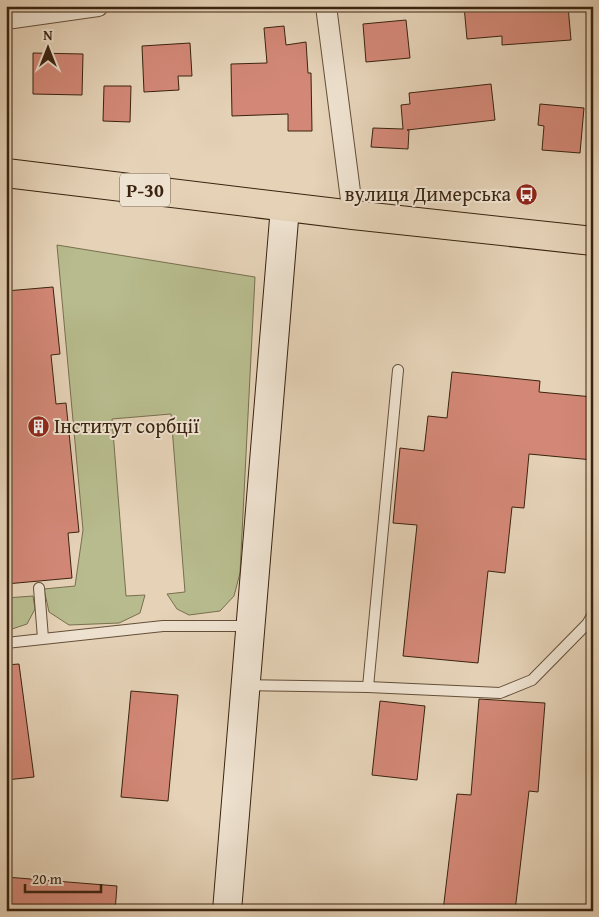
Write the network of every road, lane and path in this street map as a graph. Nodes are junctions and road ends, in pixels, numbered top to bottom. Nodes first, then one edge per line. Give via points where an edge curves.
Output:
1 (98, 6) edge
2 (326, 6) edge
3 (6, 19) edge
4 (6, 173) edge
5 (285, 207) junction
6 (353, 215) junction
7 (593, 240) edge
8 (398, 370) dead end
9 (39, 588) dead end
10 (593, 614) edge
11 (249, 626) junction
12 (43, 638) junction
13 (6, 642) edge
14 (244, 685) junction
15 (368, 687) junction
16 (226, 911) edge

1 - 3 street
2 - 6 street
4 - 5 main road, Р-30
5 - 6 main road, Р-30
5 - 11 street
6 - 7 main road, Р-30
8 - 15 lane
9 - 12 lane
10 - 15 lane via 532,680 500,693
11 - 12 lane via 162,626
11 - 14 street
12 - 13 lane
14 - 15 lane
14 - 16 street

